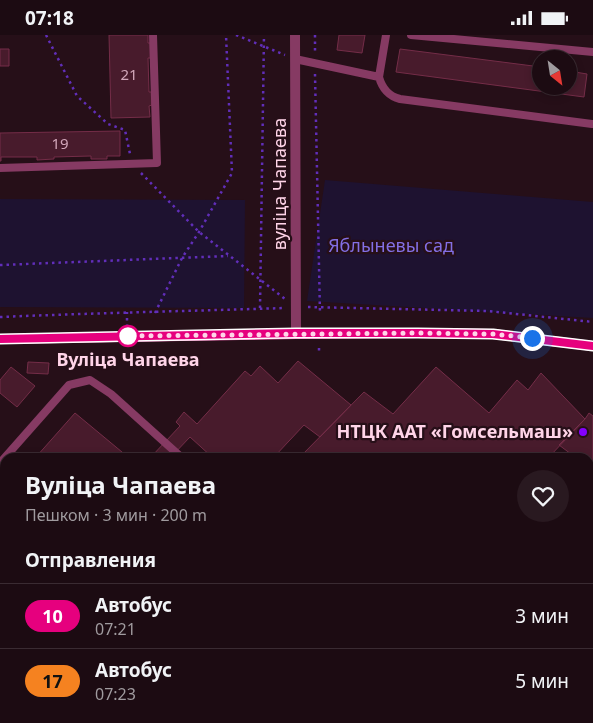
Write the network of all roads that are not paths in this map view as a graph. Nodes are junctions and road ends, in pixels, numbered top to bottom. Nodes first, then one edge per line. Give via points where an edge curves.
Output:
1 (153, 35) edge
2 (295, 35) edge
3 (386, 35) edge
4 (411, 35) edge
5 (593, 53) edge
6 (295, 59) junction
7 (379, 77) junction
8 (592, 124) edge
9 (0, 168) edge
10 (296, 333) junction
11 (0, 339) edge
12 (593, 346) edge
13 (9, 453) edge
14 (177, 453) edge

1 - 9 lane via 157,163
2 - 6 street, вуліца Чапаева
3 - 7 lane
4 - 5 lane
6 - 7 lane
6 - 10 street, вуліца Чапаева
7 - 8 lane via 385,91 400,99
10 - 11 street
10 - 12 street via 493,334
13 - 14 lane via 69,385 90,380 111,393

